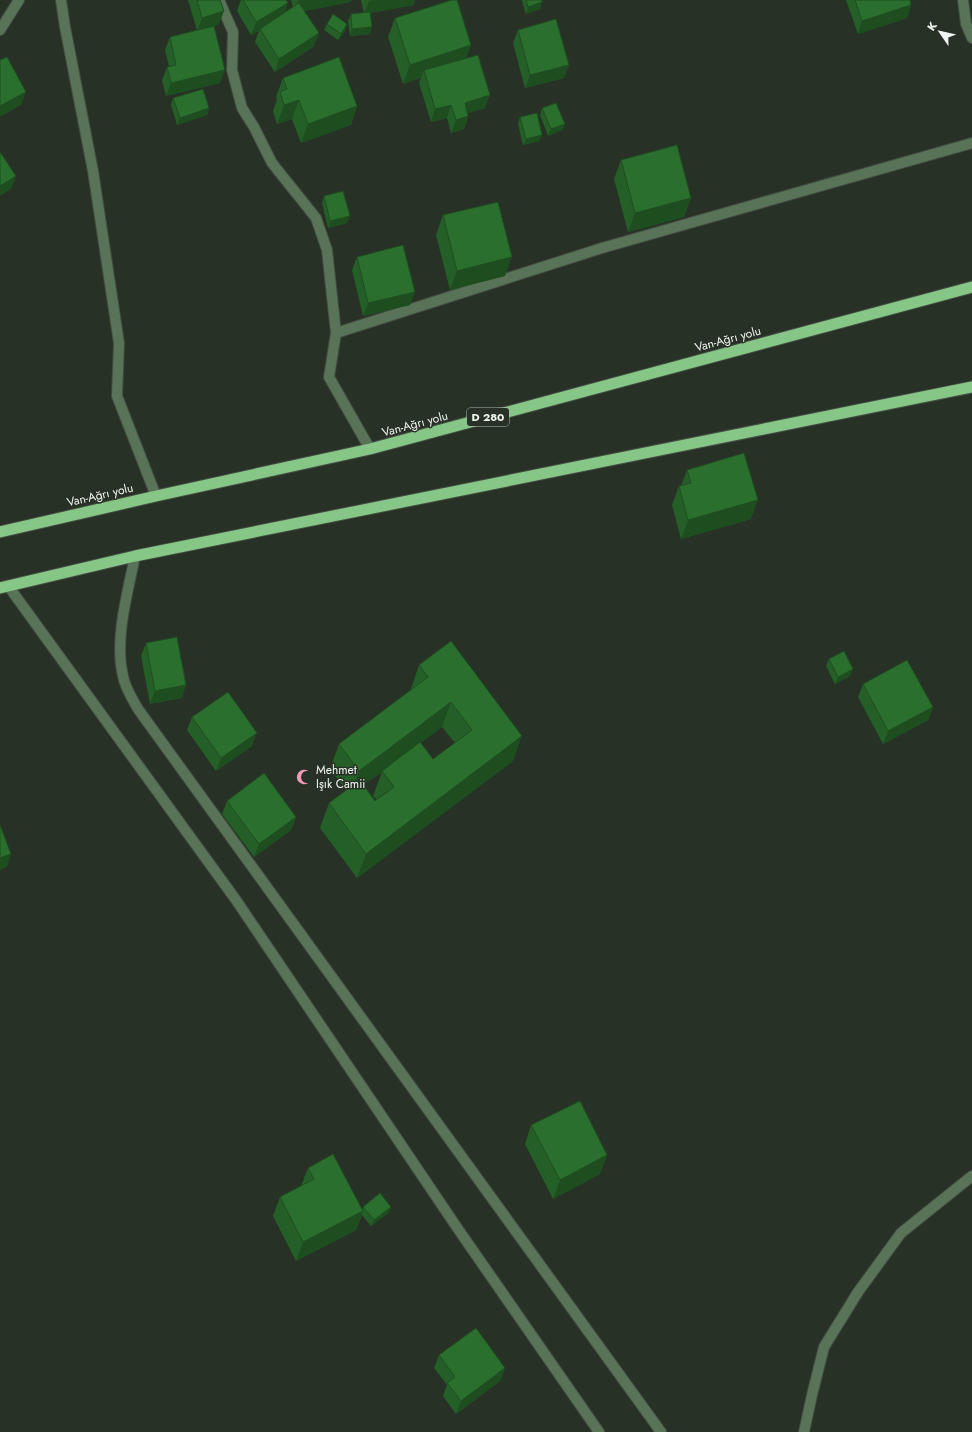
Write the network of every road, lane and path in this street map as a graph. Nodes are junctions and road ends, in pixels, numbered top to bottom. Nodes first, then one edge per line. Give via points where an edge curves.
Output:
1 (19, 0) edge
2 (61, 0) edge
3 (219, 0) edge
4 (963, 0) edge
5 (0, 30) edge
6 (972, 38) edge
7 (972, 144) edge
8 (972, 287) edge
9 (336, 333) junction
10 (972, 387) edge
11 (370, 449) junction
12 (156, 496) junction
13 (0, 532) edge
14 (135, 556) junction
15 (4, 588) edge
16 (972, 1176) edge
17 (600, 1432) edge
18 (661, 1432) edge
19 (804, 1432) edge

1 - 5 street
2 - 12 street via 94,179 118,336 117,396
3 - 9 street via 232,32 232,70 242,108 272,163 316,218 327,250
4 - 6 street via 966,24
7 - 9 street via 602,248
8 - 11 highway, Van-Ağrı yolu / D 280
9 - 11 street via 329,377
10 - 14 highway
11 - 12 highway, Van-Ağrı yolu / D 280
12 - 13 highway, Van-Ağrı yolu / D 280
14 - 15 highway
14 - 18 street via 122,622 120,652 122,675 131,698
15 - 17 street via 236,900 454,1223
16 - 19 street via 901,1233 858,1292 824,1347

